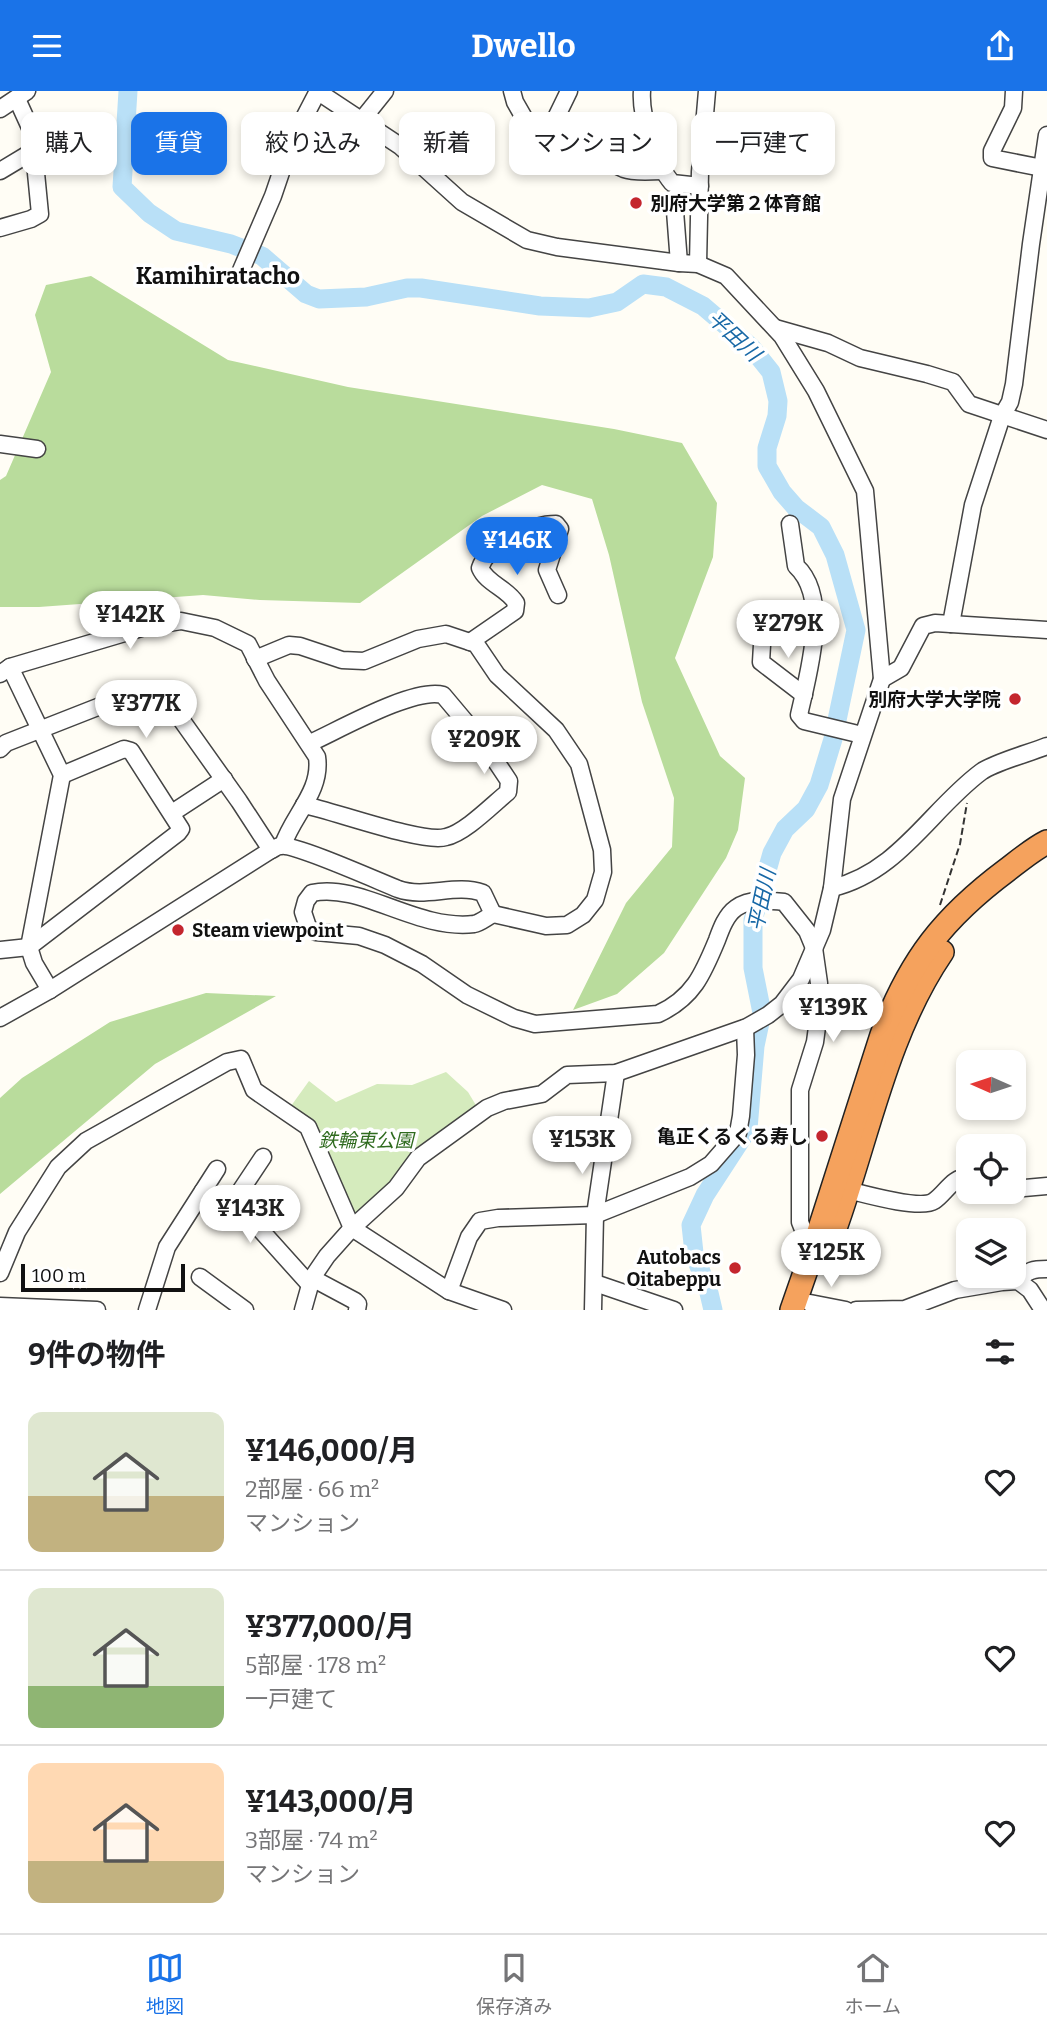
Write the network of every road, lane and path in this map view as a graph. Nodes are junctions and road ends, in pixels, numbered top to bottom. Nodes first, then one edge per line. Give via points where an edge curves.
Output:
1 (317, 91) edge
2 (384, 91) edge
3 (512, 91) edge
4 (569, 91) edge
5 (642, 91) edge
6 (707, 91) edge
7 (1014, 91) edge
8 (22, 95) edge
9 (0, 109) edge
10 (27, 112) edge
11 (348, 112) edge
12 (368, 112) edge
13 (520, 112) edge
14 (559, 112) edge
15 (642, 112) edge
16 (1047, 135) edge
17 (385, 136) edge
18 (21, 158) edge
19 (1045, 168) edge
20 (0, 171) edge
21 (37, 175) edge
22 (666, 175) edge
23 (700, 186) junction
24 (674, 198) dead end
25 (0, 228) edge
26 (679, 263) junction
27 (698, 264) junction
28 (239, 275) dead end
29 (775, 328) junction
30 (1002, 416) junction
31 (1047, 430) edge
32 (0, 444) edge
33 (37, 449) dead end
34 (790, 524) dead end
35 (558, 595) dead end
36 (951, 624) junction
37 (763, 628) dead end
38 (1047, 630) edge
39 (470, 642) junction
40 (255, 659) junction
41 (5, 671) edge
42 (882, 679) junction
43 (804, 695) junction
44 (41, 729) junction
45 (862, 735) junction
46 (310, 743) junction
47 (1047, 746) edge
48 (0, 749) edge
49 (62, 775) junction
50 (224, 779) junction
51 (971, 781) junction
52 (304, 806) junction
53 (172, 813) junction
54 (1047, 842) edge
55 (277, 848) junction
56 (1047, 861) edge
57 (832, 888) junction
58 (493, 914) junction
59 (942, 927) junction
60 (29, 947) junction
61 (814, 948) junction
62 (0, 950) edge
63 (50, 990) junction
64 (0, 1018) edge
65 (745, 1028) junction
66 (616, 1073) junction
67 (263, 1157) dead end
68 (217, 1168) dead end
69 (956, 1180) edge
70 (1047, 1186) edge
71 (1026, 1188) edge
72 (848, 1190) junction
73 (203, 1191) junction
74 (229, 1208) junction
75 (595, 1215) junction
76 (352, 1228) junction
77 (822, 1246) junction
78 (1047, 1269) edge
79 (0, 1273) edge
80 (1026, 1273) edge
81 (200, 1277) dead end
82 (311, 1281) junction
83 (595, 1283) junction
84 (1026, 1287) edge
85 (969, 1288) edge
86 (449, 1291) junction
87 (0, 1306) edge
88 (803, 1308) edge
89 (495, 1309) edge
90 (97, 1310) edge
91 (147, 1310) edge
92 (245, 1310) edge
93 (303, 1310) edge
94 (357, 1310) edge
95 (593, 1310) edge
96 (674, 1310) edge
97 (846, 1310) edge
98 (856, 1310) edge
99 (1043, 1310) edge

1 - 11 street
1 - 28 street via 291,143
2 - 12 street
3 - 13 street
4 - 14 street
5 - 15 street
6 - 23 street
7 - 19 street via 1013,108 992,158
8 - 9 street
8 - 10 street
16 - 19 street
17 - 26 street via 462,202 527,240
18 - 20 street
19 - 30 street via 1014,384
21 - 25 street via 40,214
22 - 23 street via 672,183
23 - 27 street
24 - 26 street
26 - 27 street
27 - 29 street via 726,276
29 - 30 street via 860,358 953,382 969,404
29 - 42 street via 816,391 865,491
30 - 31 street
30 - 36 street via 973,505
32 - 33 street
34 - 43 street via 796,566 806,576 816,619
35 - 39 street via 547,570 560,529 556,524 542,524 516,535 484,559 480,568 484,576 512,597 515,611
36 - 38 street
36 - 42 street via 923,626 901,668
37 - 43 street via 761,662
39 - 40 street via 446,635 418,639 365,661 342,660 289,645
39 - 58 street via 497,675 556,730 579,764 602,850 603,872 595,900 567,925 546,926
40 - 41 street via 248,644 235,635 181,621 145,627
40 - 46 street
41 - 44 street
42 - 45 street
43 - 45 street via 799,715 804,721
44 - 48 street
44 - 49 street
44 - 50 street via 149,690 163,694 174,707
45 - 57 street via 842,799
46 - 52 street via 319,770
46 - 52 street via 400,701 435,693 443,695 485,745 509,788 447,837 424,837
47 - 51 street via 983,771
49 - 53 street via 131,751
49 - 60 street
50 - 53 street
50 - 55 street
51 - 57 street via 888,862 849,884
51 - 59 path via 960,844 936,918
52 - 55 street
53 - 60 street via 181,829 178,834
54 - 59 highway via 963,905
55 - 58 street via 309,853 402,890 423,893 470,888 483,893
55 - 63 street
56 - 72 highway via 982,908 951,939 928,973 897,1037
57 - 61 street
58 - 61 street via 476,924 423,920 338,891 312,894 303,912 308,927 316,932 359,936 384,945 467,995 536,1024 658,1014 672,1007 692,991 724,922 737,907 763,899 784,902
59 - 77 highway via 893,1003 847,1140
60 - 62 street
60 - 63 street
61 - 65 street via 801,979 782,1004
61 - 77 street via 819,1012 800,1090 798,1185 804,1233
63 - 64 street
65 - 66 street
65 - 75 street via 738,1133 711,1164 690,1177
66 - 75 street
66 - 76 street via 567,1075 542,1094 487,1108 418,1158 397,1188
67 - 74 street
68 - 73 street
69 - 72 street via 932,1203 924,1204
70 - 71 street
72 - 77 highway
73 - 74 street
73 - 91 street via 167,1247
74 - 82 street via 258,1227
75 - 83 street
75 - 86 street via 480,1221 469,1237
76 - 79 street via 307,1128 254,1090 241,1059 86,1141 58,1167 18,1232
76 - 82 street
76 - 86 street
77 - 88 highway
78 - 80 street
81 - 92 street
82 - 93 street
82 - 94 street via 355,1301
83 - 95 street
83 - 96 street
84 - 99 street
85 - 98 street via 905,1309
86 - 89 street
87 - 90 street
88 - 97 street

